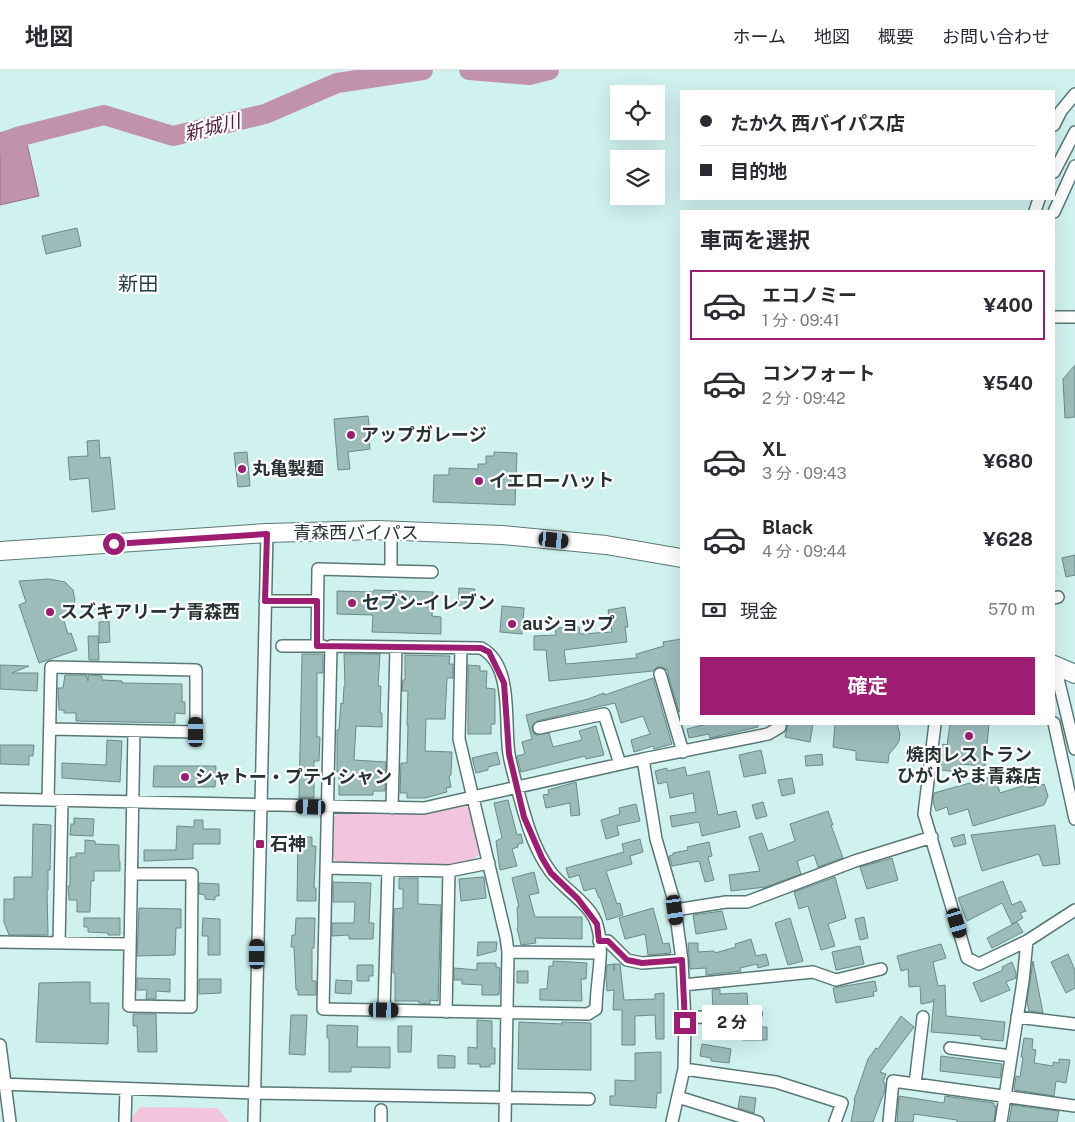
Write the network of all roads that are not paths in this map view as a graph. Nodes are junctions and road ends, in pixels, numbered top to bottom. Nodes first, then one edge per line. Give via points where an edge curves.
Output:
1 (1075, 94) edge
2 (1055, 123) edge
3 (1075, 132) edge
4 (1075, 166) edge
5 (1055, 170) edge
6 (1055, 210) edge
7 (1055, 317) edge
8 (1075, 317) edge
9 (391, 531) junction
10 (267, 534) junction
11 (0, 552) edge
12 (680, 558) edge
13 (391, 571) junction
14 (432, 572) dead end
15 (265, 601) junction
16 (317, 601) junction
17 (282, 646) dead end
18 (317, 646) junction
19 (330, 646) junction
20 (396, 648) junction
21 (461, 648) junction
22 (1055, 664) edge
23 (1055, 668) edge
24 (660, 674) dead end
25 (1075, 674) edge
26 (780, 725) edge
27 (934, 725) edge
28 (1054, 725) edge
29 (539, 728) dead end
30 (50, 729) junction
31 (134, 731) junction
32 (1075, 749) edge
33 (682, 752) junction
34 (643, 759) junction
35 (620, 764) junction
36 (517, 786) junction
37 (473, 798) junction
38 (0, 799) edge
39 (48, 800) junction
40 (62, 801) junction
41 (132, 802) junction
42 (260, 805) junction
43 (327, 807) junction
44 (392, 808) junction
45 (1075, 819) edge
46 (932, 837) junction
47 (489, 863) junction
48 (326, 868) junction
49 (388, 870) junction
50 (449, 870) junction
51 (131, 874) junction
52 (675, 910) junction
53 (1075, 910) edge
54 (599, 941) junction
55 (1027, 941) junction
56 (0, 942) edge
57 (59, 943) junction
58 (130, 944) junction
59 (508, 952) junction
60 (599, 953) junction
61 (682, 960) junction
62 (881, 969) dead end
63 (683, 985) junction
64 (384, 1010) junction
65 (446, 1012) junction
66 (507, 1014) junction
67 (756, 1014) dead end
68 (923, 1017) dead end
69 (1017, 1017) junction
70 (685, 1018) junction
71 (1075, 1024) edge
72 (0, 1045) edge
73 (950, 1048) dead end
74 (1012, 1056) junction
75 (684, 1070) junction
76 (2, 1084) edge
77 (915, 1084) junction
78 (126, 1088) junction
79 (255, 1093) junction
80 (678, 1097) junction
81 (1005, 1097) junction
82 (506, 1098) junction
83 (589, 1099) dead end
84 (1075, 1106) edge
85 (381, 1110) dead end
86 (10, 1122) edge
87 (125, 1122) edge
88 (254, 1122) edge
89 (381, 1122) edge
90 (505, 1122) edge
91 (672, 1122) edge
92 (758, 1122) edge
93 (835, 1122) edge
94 (889, 1122) edge
95 (1001, 1122) edge

1 - 2 street
3 - 5 street
4 - 6 street
7 - 8 street
9 - 10 highway, 青森西バイパス
9 - 12 highway, 青森西バイパス via 511,536 606,545
9 - 13 street
10 - 11 highway, 青森西バイパス
10 - 15 street
13 - 14 street
13 - 16 street via 318,570
15 - 16 street
15 - 42 street
16 - 18 street
17 - 18 street
18 - 19 street
19 - 20 street
19 - 43 street
20 - 21 street
20 - 44 street
21 - 36 street via 481,648 489,652 504,683 509,754
21 - 37 street via 459,739
22 - 25 highway
23 - 32 street
24 - 33 street
26 - 33 street via 768,734
27 - 46 street via 924,814
28 - 45 street
29 - 35 street via 604,714
30 - 31 street
30 - 31 street via 52,667 196,670 196,732
30 - 39 street
31 - 41 street
33 - 34 street
34 - 35 street
34 - 52 street via 656,839
35 - 36 street
36 - 37 street
36 - 54 street via 524,817 542,858 551,873 590,913 597,924
37 - 44 street via 424,808
37 - 47 street
38 - 39 street
39 - 40 street
40 - 41 street
40 - 57 street
41 - 42 street
41 - 51 street
42 - 43 street
42 - 79 street
43 - 44 street
43 - 48 street
46 - 52 street via 855,861 747,902
46 - 55 street via 968,958 979,964
47 - 50 street
47 - 59 street
48 - 49 street
48 - 64 street via 324,1009
49 - 50 street
49 - 64 street
50 - 65 street
51 - 58 street
51 - 58 street via 192,874 191,1007 129,1006
52 - 61 street
53 - 55 street
54 - 60 street
54 - 61 street via 608,941 627,960 642,963
55 - 69 street
56 - 57 street
57 - 58 street
59 - 60 street
59 - 66 street
60 - 66 street via 596,1009 588,1014
61 - 63 street
62 - 63 street via 836,980 813,972
63 - 70 street
64 - 65 street
65 - 66 street
66 - 82 street
67 - 70 street
68 - 77 street
69 - 71 street
69 - 74 street
70 - 75 street
72 - 76 street
73 - 74 street
74 - 81 street
75 - 80 street
75 - 93 street via 776,1082 842,1103
76 - 78 street
76 - 86 street
77 - 81 street
77 - 94 street via 893,1081
78 - 79 street
78 - 87 street
79 - 82 street
79 - 88 street
80 - 91 street
80 - 92 street
81 - 84 street
81 - 95 street
82 - 83 street
82 - 90 street
85 - 89 street

